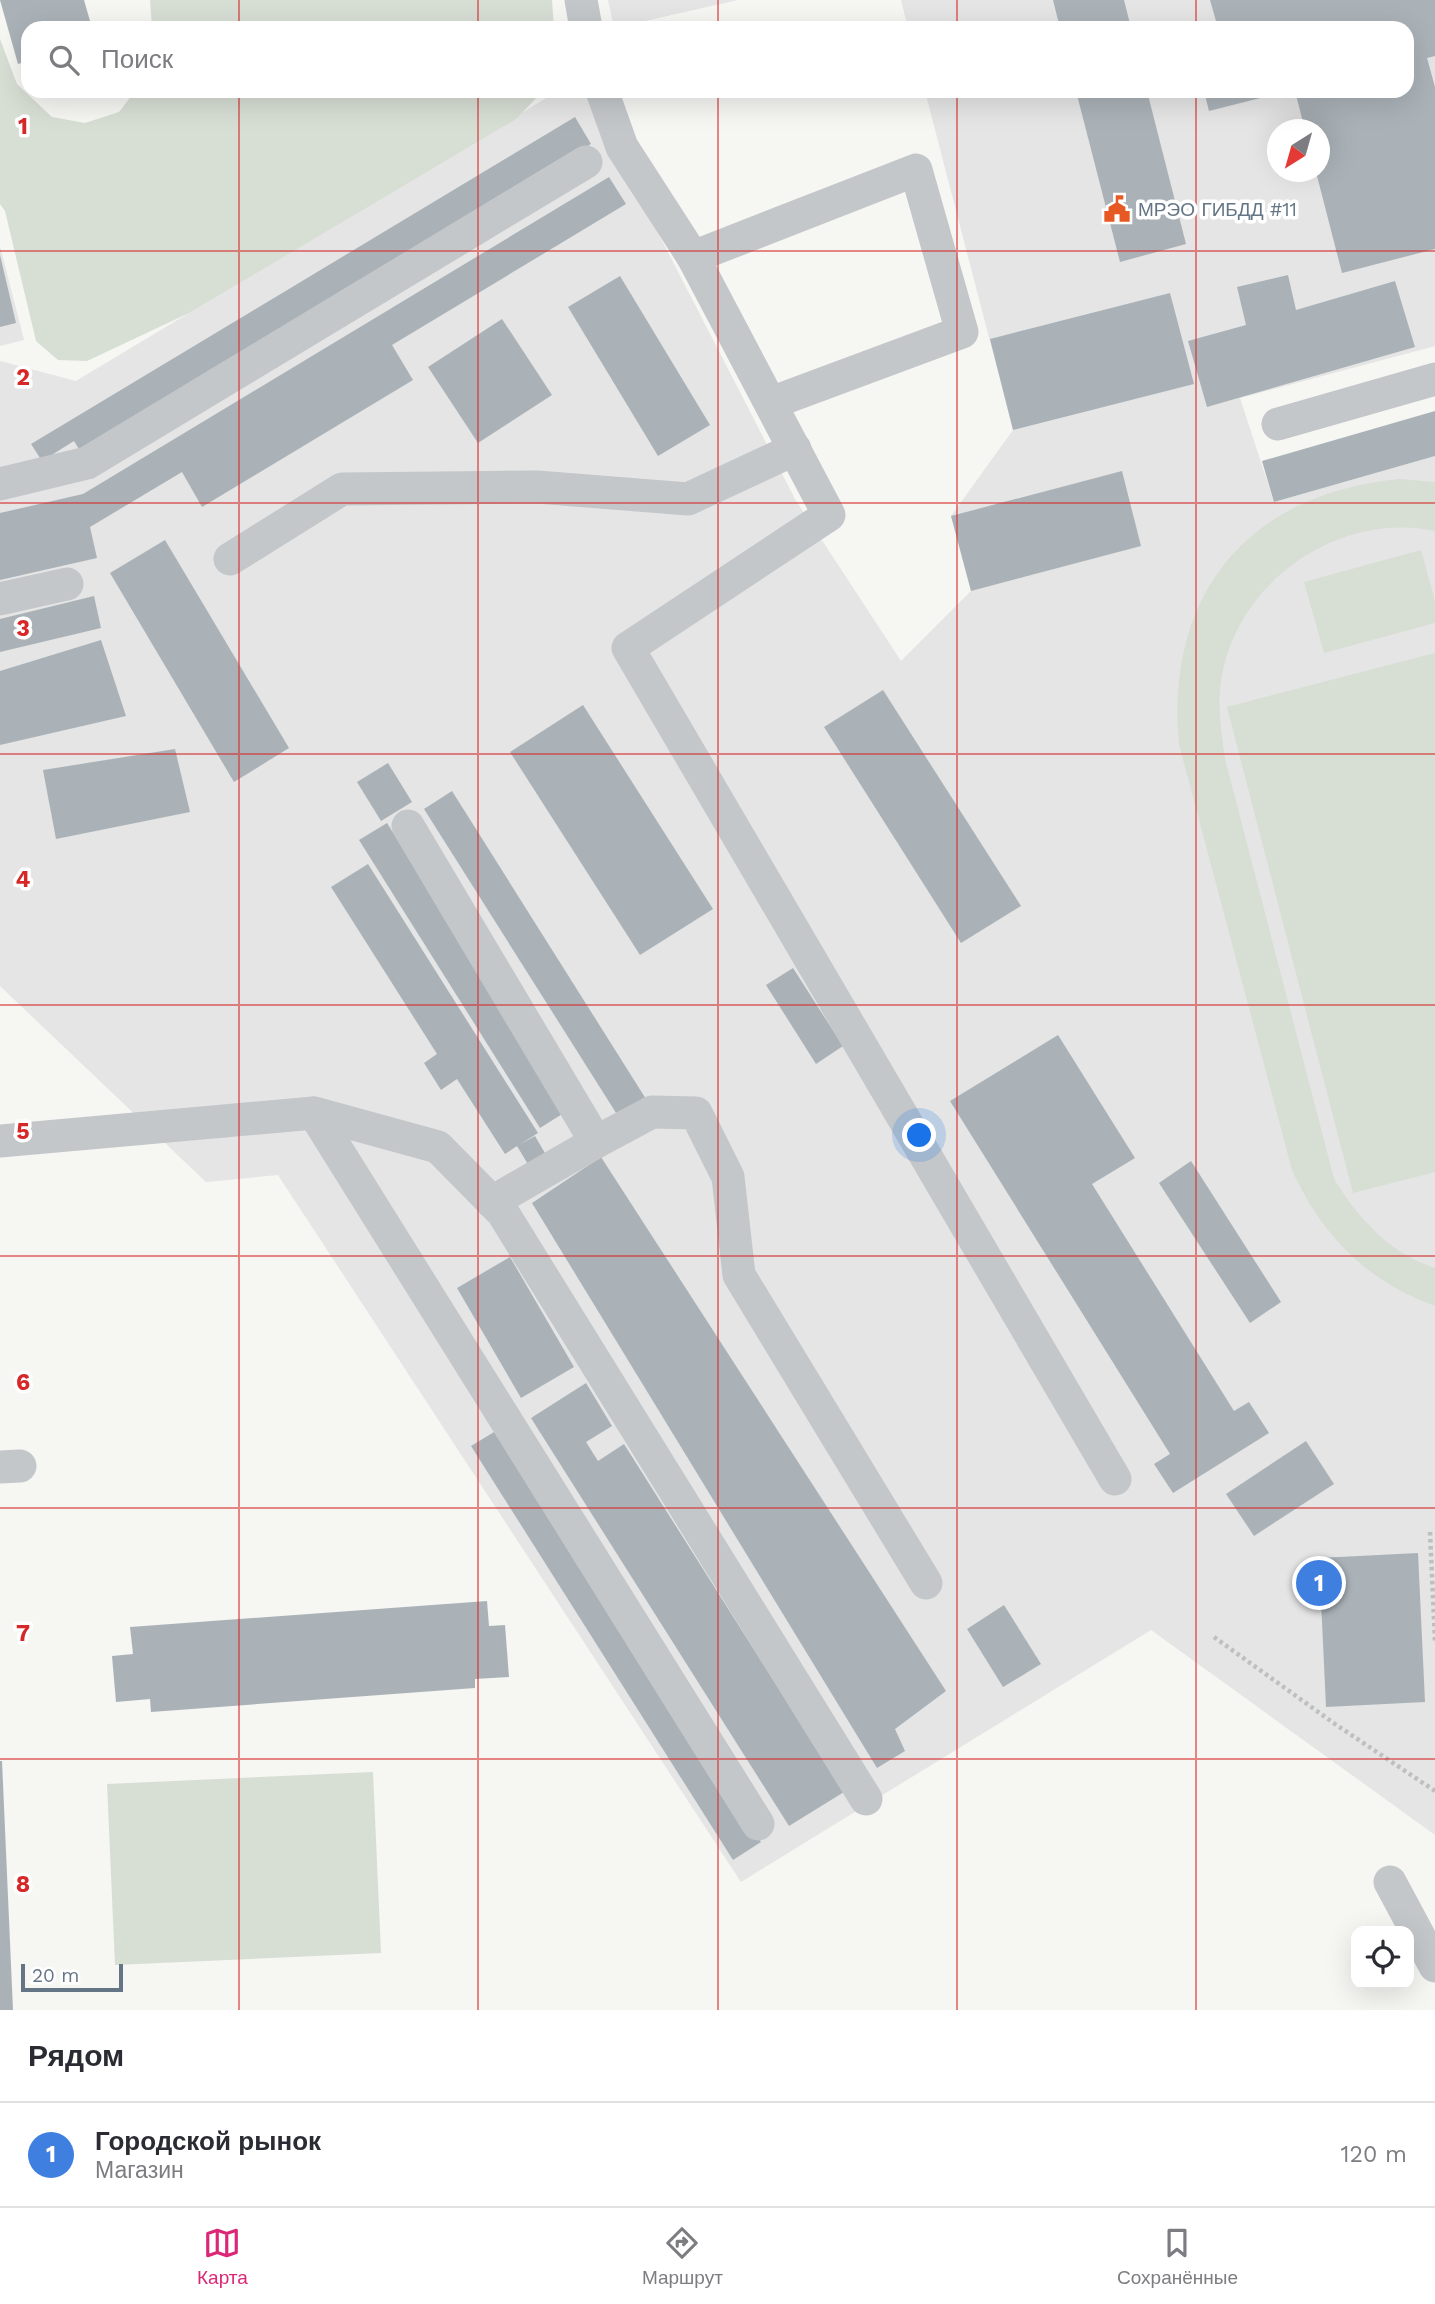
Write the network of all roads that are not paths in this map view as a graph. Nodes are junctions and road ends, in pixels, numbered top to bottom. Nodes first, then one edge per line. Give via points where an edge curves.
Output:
1 (581, 0) edge
2 (585, 21) edge
3 (604, 98) edge
4 (586, 162) dead end
5 (693, 257) junction
6 (1435, 379) edge
7 (771, 403) junction
8 (1278, 424) dead end
9 (795, 449) junction
10 (0, 484) edge
11 (230, 559) dead end
12 (68, 584) dead end
13 (0, 599) edge
14 (408, 826) dead end
15 (314, 1113) junction
16 (0, 1141) edge
17 (596, 1142) junction
18 (492, 1202) junction
19 (1115, 1479) dead end
20 (926, 1583) dead end
21 (866, 1799) dead end
22 (758, 1824) dead end
23 (1391, 1882) dead end
24 (1435, 1966) edge

1 - 2 lane
3 - 5 lane via 622,147
4 - 10 lane via 87,463
5 - 7 lane
5 - 7 lane via 916,170 962,332
6 - 8 lane
7 - 9 lane
9 - 11 lane via 688,499 537,487 342,489
9 - 19 lane via 830,515 628,648
12 - 13 lane
14 - 17 lane
15 - 16 lane
15 - 18 lane via 438,1147
15 - 22 lane
17 - 18 lane
17 - 20 lane via 652,1112 695,1113 728,1177 738,1275
18 - 21 lane
23 - 24 lane

